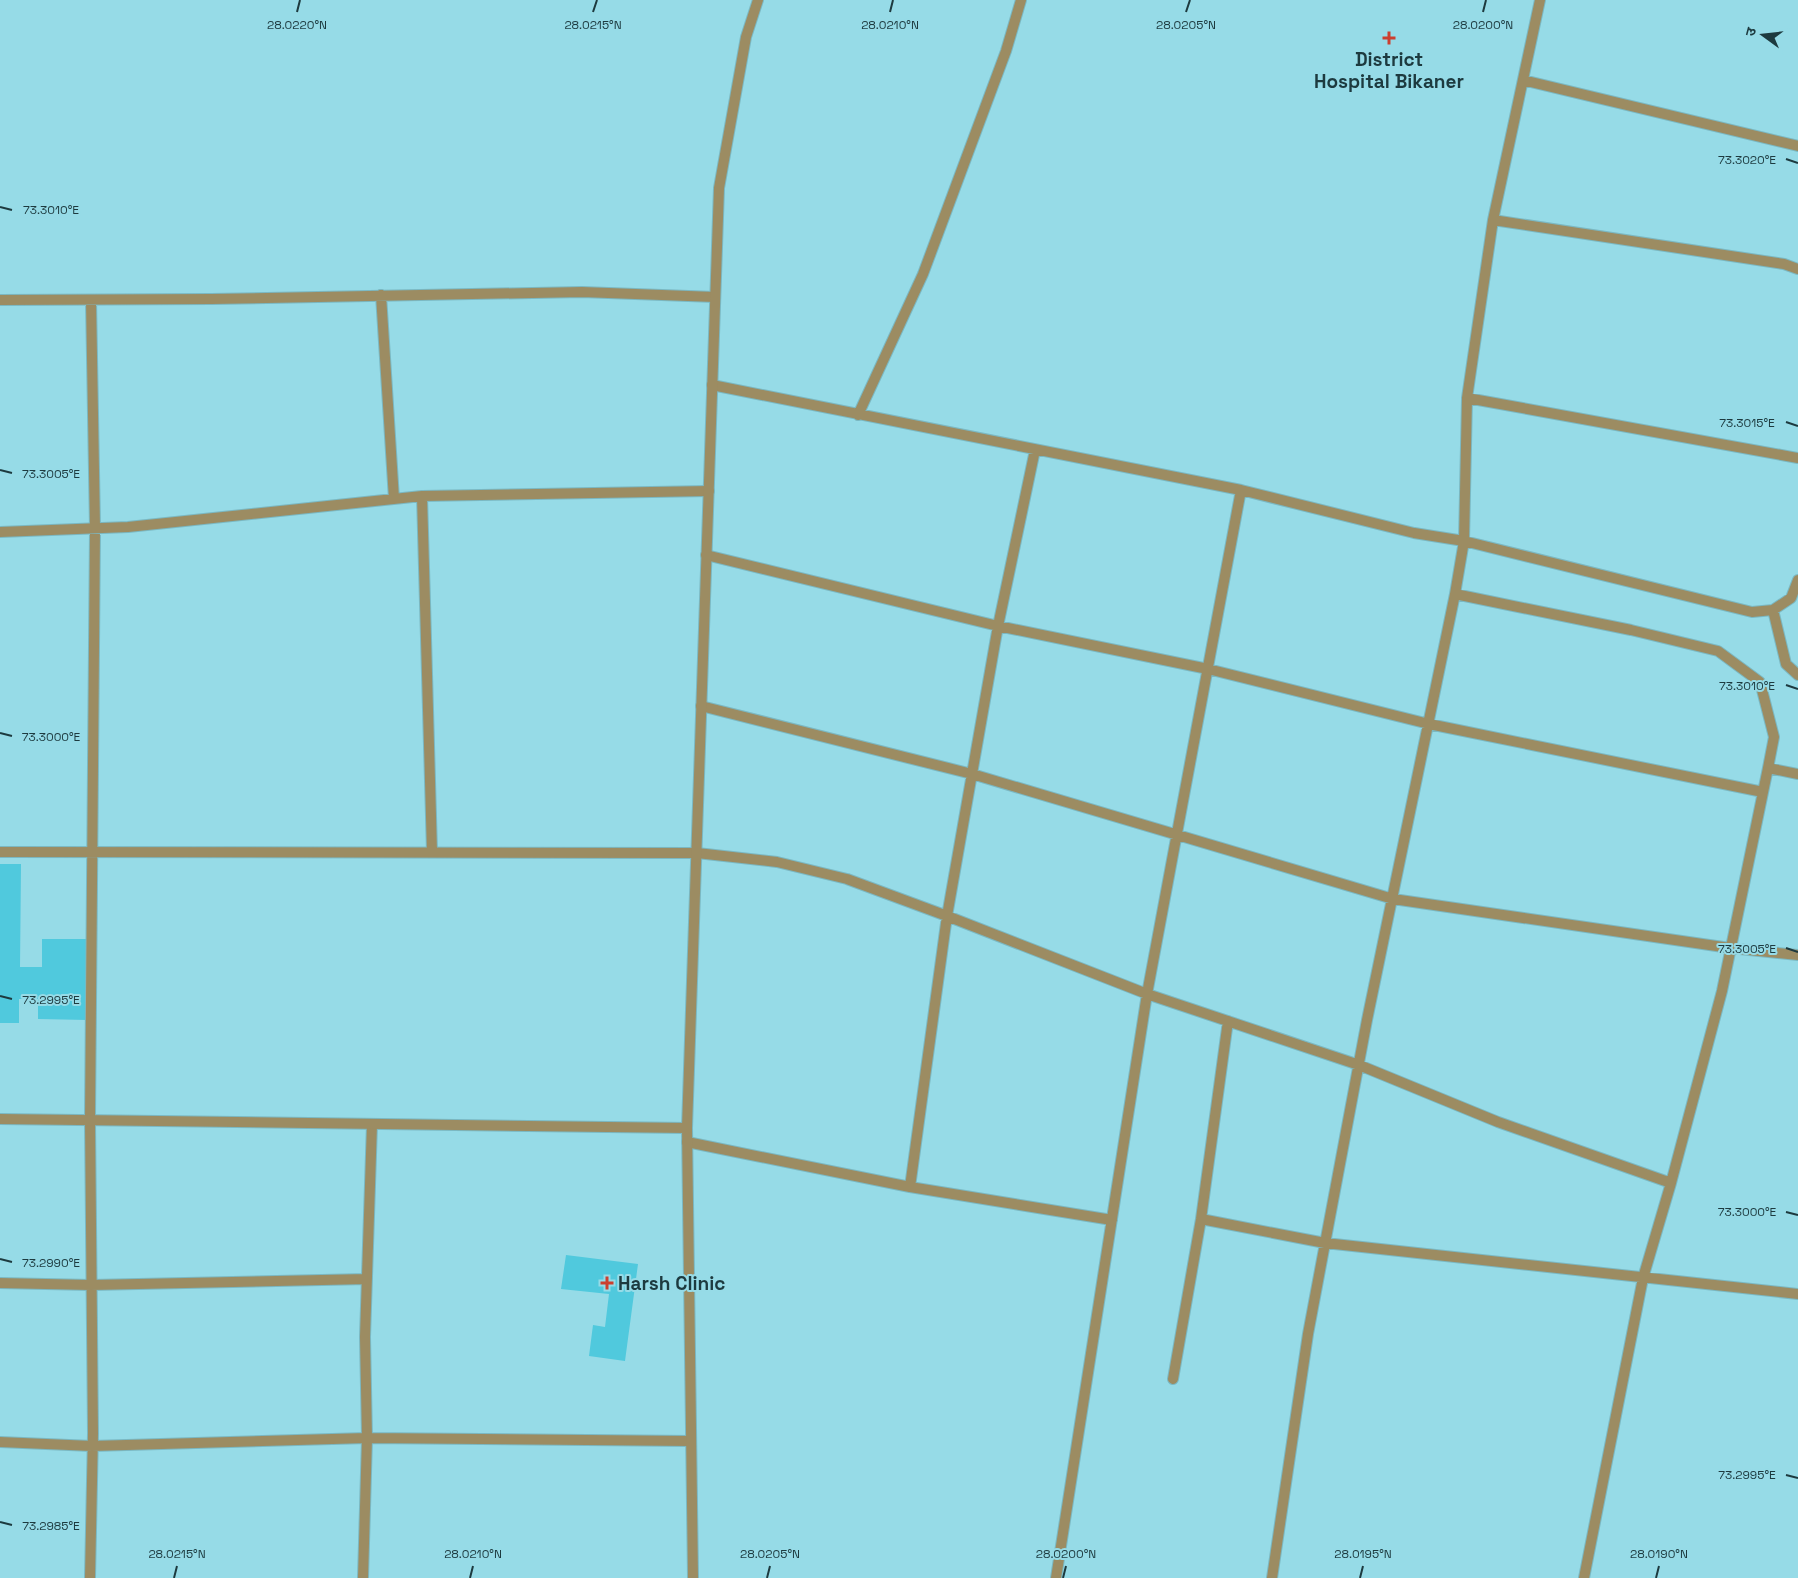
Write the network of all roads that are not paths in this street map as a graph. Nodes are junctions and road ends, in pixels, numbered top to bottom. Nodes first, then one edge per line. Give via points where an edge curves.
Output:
1 (758, 0) edge
2 (1021, 0) edge
3 (1540, 0) edge
4 (1522, 80) junction
5 (1798, 146) edge
6 (1494, 220) junction
7 (1798, 269) edge
8 (381, 295) junction
9 (715, 297) junction
10 (0, 300) edge
11 (91, 300) junction
12 (712, 385) junction
13 (1467, 398) junction
14 (858, 415) junction
15 (1035, 450) junction
16 (1798, 458) edge
17 (1241, 490) junction
18 (709, 492) junction
19 (422, 496) junction
20 (394, 499) junction
21 (95, 528) junction
22 (0, 532) edge
23 (1464, 541) junction
24 (706, 555) junction
25 (1798, 580) edge
26 (1455, 594) junction
27 (1773, 610) junction
28 (998, 626) junction
29 (1208, 669) junction
30 (1798, 675) edge
31 (702, 706) junction
32 (1429, 724) junction
33 (1768, 768) junction
34 (972, 774) junction
35 (1798, 774) edge
36 (1763, 792) junction
37 (1177, 834) junction
38 (93, 851) junction
39 (0, 852) edge
40 (432, 852) junction
41 (697, 853) junction
42 (1393, 899) junction
43 (947, 916) junction
44 (1730, 948) junction
45 (1798, 955) edge
46 (1147, 994) junction
47 (1228, 1021) junction
48 (1359, 1064) junction
49 (0, 1119) edge
50 (90, 1120) junction
51 (372, 1124) junction
52 (687, 1128) junction
53 (687, 1142) junction
54 (1671, 1183) junction
55 (910, 1187) junction
56 (1201, 1219) junction
57 (1112, 1220) junction
58 (1325, 1243) junction
59 (1643, 1278) junction
60 (367, 1279) junction
61 (0, 1283) edge
62 (91, 1285) junction
63 (1798, 1294) edge
64 (1173, 1379) dead end
65 (367, 1438) junction
66 (691, 1441) junction
67 (0, 1442) edge
68 (92, 1446) junction
69 (90, 1578) edge
70 (364, 1578) edge
71 (694, 1578) edge
72 (1056, 1578) edge
73 (1272, 1578) edge
74 (1584, 1578) edge

1 - 9 street via 746,37 719,188
2 - 14 street via 1006,51 923,274
3 - 4 street
4 - 5 street
4 - 6 street
6 - 7 street via 1784,264
6 - 13 street
8 - 9 street via 582,292
8 - 11 street
8 - 20 street
9 - 12 street
10 - 11 street
11 - 21 street
12 - 14 street
12 - 18 street
13 - 16 street
13 - 23 street
14 - 15 street
15 - 17 street
15 - 28 street
17 - 23 street via 1414,533
17 - 29 street
18 - 19 street
18 - 24 street
19 - 20 street
19 - 40 street
20 - 21 street
21 - 22 street
21 - 38 street
23 - 26 street
23 - 27 street via 1752,612
24 - 28 street
24 - 31 street
25 - 27 street via 1791,598
26 - 32 street
26 - 33 street via 1631,630 1718,652 1760,682 1774,737
27 - 30 street via 1786,664
28 - 29 street
28 - 34 street
29 - 32 street
29 - 37 street
31 - 34 street
31 - 41 street
32 - 36 street
32 - 42 street
33 - 35 street
33 - 36 street
34 - 37 street
34 - 43 street
36 - 44 street
37 - 42 street
37 - 46 street
38 - 39 street
38 - 40 street
38 - 50 street
40 - 41 street
41 - 43 street via 777,862 847,879
41 - 52 street
42 - 44 street
42 - 48 street
43 - 46 street
43 - 55 street
44 - 45 street
44 - 54 street via 1722,991
46 - 47 street
46 - 57 street
47 - 48 street
47 - 56 street
48 - 54 street via 1498,1122
48 - 58 street
49 - 50 street
50 - 51 street
50 - 62 street
51 - 52 street
51 - 60 street
52 - 53 street
53 - 55 street
53 - 66 street
54 - 59 street
55 - 57 street
56 - 58 street
56 - 64 street
57 - 72 street
58 - 59 street
58 - 73 street via 1308,1334
59 - 63 street
59 - 74 street
60 - 62 street
60 - 65 street
61 - 62 street
62 - 68 street
65 - 66 street
65 - 68 street
65 - 70 street
66 - 71 street
67 - 68 street
68 - 69 street

